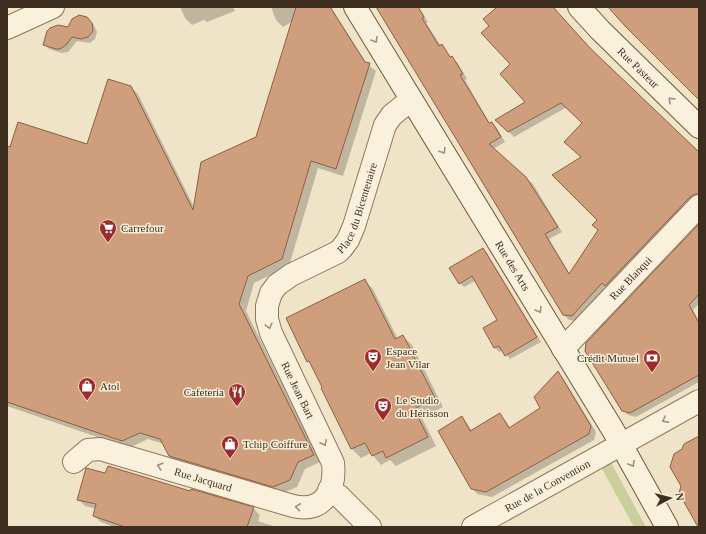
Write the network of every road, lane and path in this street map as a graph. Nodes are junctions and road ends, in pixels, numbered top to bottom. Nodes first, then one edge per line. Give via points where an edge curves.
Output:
1 (53, 7) edge
2 (355, 7) edge
3 (579, 7) edge
4 (7, 28) edge
5 (411, 100) junction
6 (699, 127) edge
7 (699, 206) edge
8 (274, 289) joint
9 (563, 349) junction
10 (699, 401) edge
11 (621, 444) junction
12 (74, 462) dead end
13 (329, 490) junction
14 (370, 527) edge
15 (473, 527) edge
16 (667, 527) edge

1 - 4 street
2 -> 5 street, Rue des Arts
6 -> 3 street, Rue Pasteur
5 - 8 street, Place du Bicentenaire via 392,115 385,125 354,226 345,245 285,279
5 -> 9 street, Rue des Arts
7 - 9 street, Rue Blanqui
8 -> 13 street, Rue Jean Bart via 268,299 268,326 332,459 334,475
9 - 11 street, Rue des Arts
10 -> 11 street, Rue de la Convention
11 - 15 street, Rue de la Convention
11 -> 16 street, Rue des Arts
13 -> 12 street, Rue Jacquard via 324,500 317,505 308,508 298,507 100,449 88,450
13 - 14 street via 339,496

